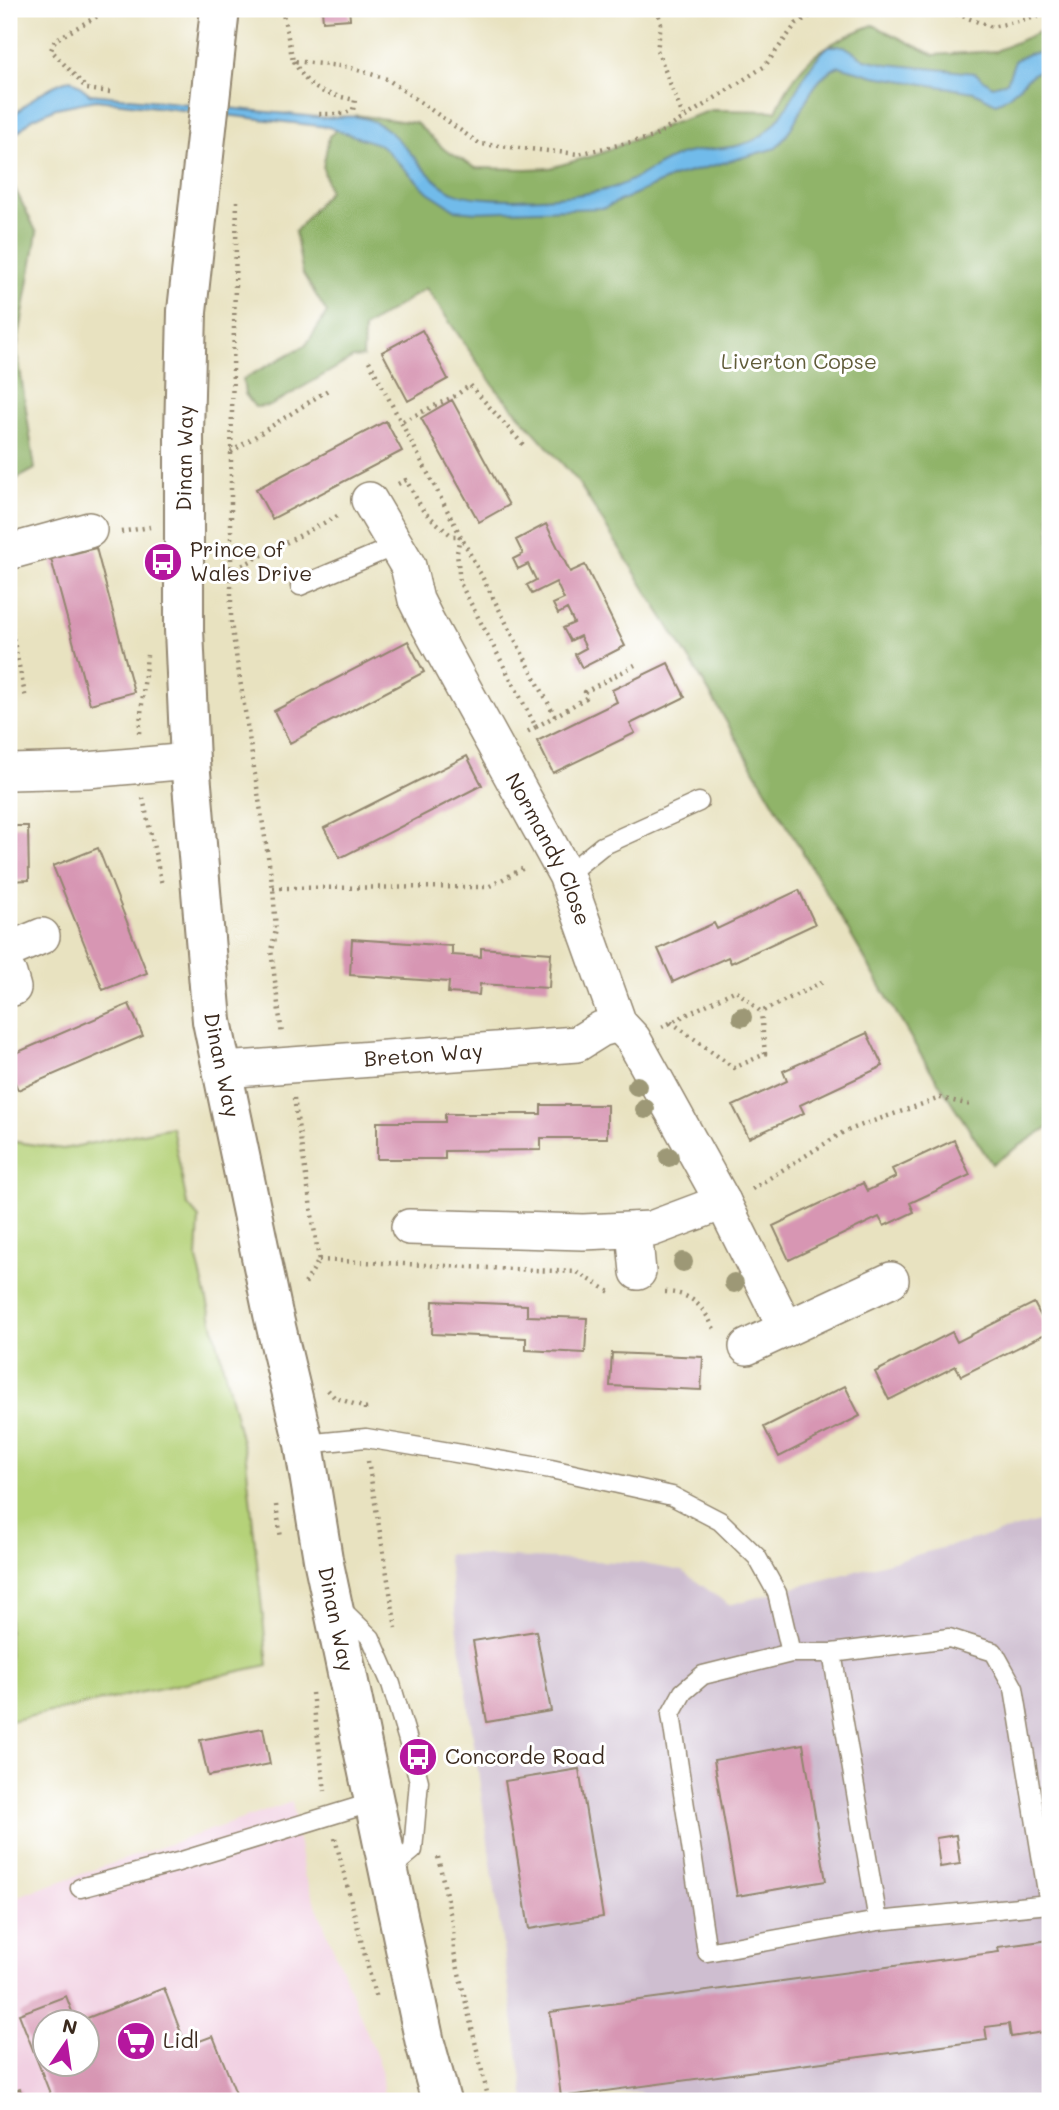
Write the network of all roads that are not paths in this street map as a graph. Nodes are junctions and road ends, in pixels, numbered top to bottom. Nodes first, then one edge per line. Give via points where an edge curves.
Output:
1 (220, 9) edge
2 (369, 500) dead end
3 (89, 530) dead end
4 (395, 546) junction
5 (9, 552) edge
6 (300, 586) dead end
7 (190, 761) junction
8 (9, 772) edge
9 (699, 802) dead end
10 (559, 864) junction
11 (42, 936) dead end
12 (9, 950) edge
13 (626, 1031) junction
14 (223, 1070) junction
15 (724, 1204) junction
16 (409, 1227) dead end
17 (634, 1230) junction
18 (638, 1272) dead end
19 (891, 1280) dead end
20 (786, 1329) junction
21 (747, 1347) dead end
22 (304, 1444) junction
23 (332, 1601) junction
24 (792, 1653) junction
25 (832, 1653) junction
26 (374, 1802) junction
27 (389, 1870) junction
28 (80, 1888) dead end
29 (878, 1921) junction
30 (441, 2101) edge

1 - 7 street, Dinan Way via 187,311 184,629
2 - 4 street, Normandy Close
3 - 5 street
4 - 6 lane
4 - 10 street, Normandy Close via 408,566 426,622
7 - 8 street
7 - 14 street, Dinan Way via 212,1021
9 - 10 lane
10 - 13 street, Normandy Close
11 - 12 street
13 - 14 street, Breton Way via 601,1030 577,1044
13 - 15 street, Normandy Close
14 - 22 street, Dinan Way
15 - 17 street via 651,1229
15 - 20 street, Normandy Close
16 - 17 street
17 - 18 street
19 - 20 street
20 - 21 street
22 - 23 street, Dinan Way
22 - 24 lane via 366,1438 551,1469 672,1496 720,1521 757,1557 776,1593
23 - 26 street, Dinan Way
23 - 27 lane via 371,1637 391,1684 419,1781 413,1850
24 - 25 lane
24 - 29 lane via 703,1675 683,1692 671,1714 707,1952
25 - 29 lane
25 - 29 lane via 949,1638 993,1652 1014,1688 1049,1904
26 - 27 street, Dinan Way
26 - 28 lane
27 - 30 street, Dinan Way

